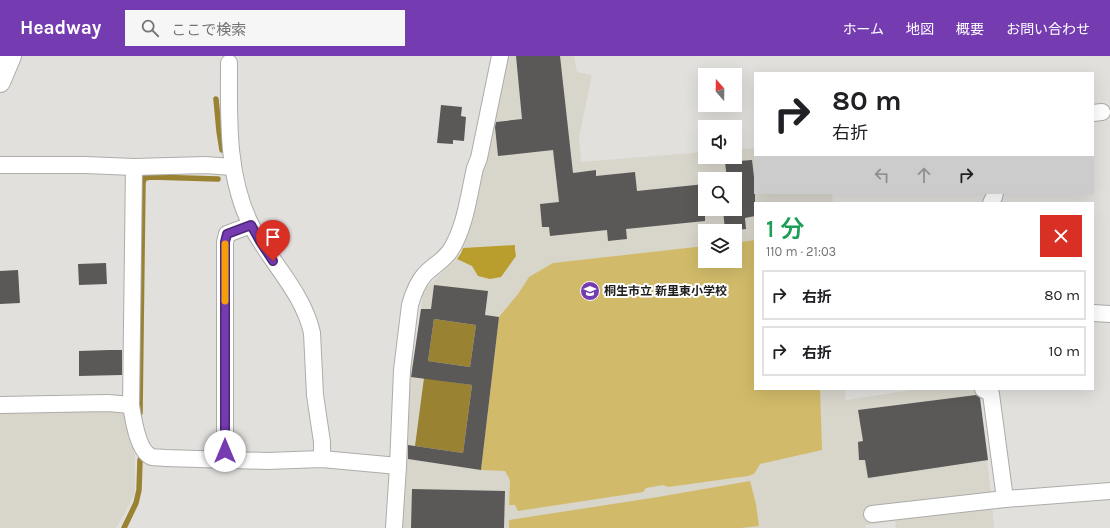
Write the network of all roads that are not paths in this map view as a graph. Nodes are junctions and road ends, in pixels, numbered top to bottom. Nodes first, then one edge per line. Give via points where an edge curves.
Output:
1 (11, 56) edge
2 (500, 56) edge
3 (229, 63) dead end
4 (0, 82) edge
5 (0, 165) edge
6 (233, 167) junction
7 (134, 168) junction
8 (251, 225) junction
9 (1094, 313) edge
10 (1110, 314) edge
11 (985, 390) edge
12 (0, 405) edge
13 (131, 405) junction
14 (322, 459) junction
15 (225, 460) junction
16 (398, 466) junction
17 (1110, 491) edge
18 (1005, 499) junction
19 (872, 514) dead end
20 (394, 528) edge

1 - 4 street
2 - 16 street via 479,158 460,233 443,260 425,274 412,295 402,370
3 - 6 street
5 - 7 street
6 - 7 street via 205,165
6 - 8 street via 243,207
7 - 13 street
8 - 14 street via 300,302 310,325
8 - 15 street via 227,234 225,242
9 - 10 street
11 - 18 street via 991,394
12 - 13 street
13 - 15 street via 138,438 152,457
14 - 15 street
14 - 16 street
16 - 20 street
17 - 18 street
18 - 19 street

